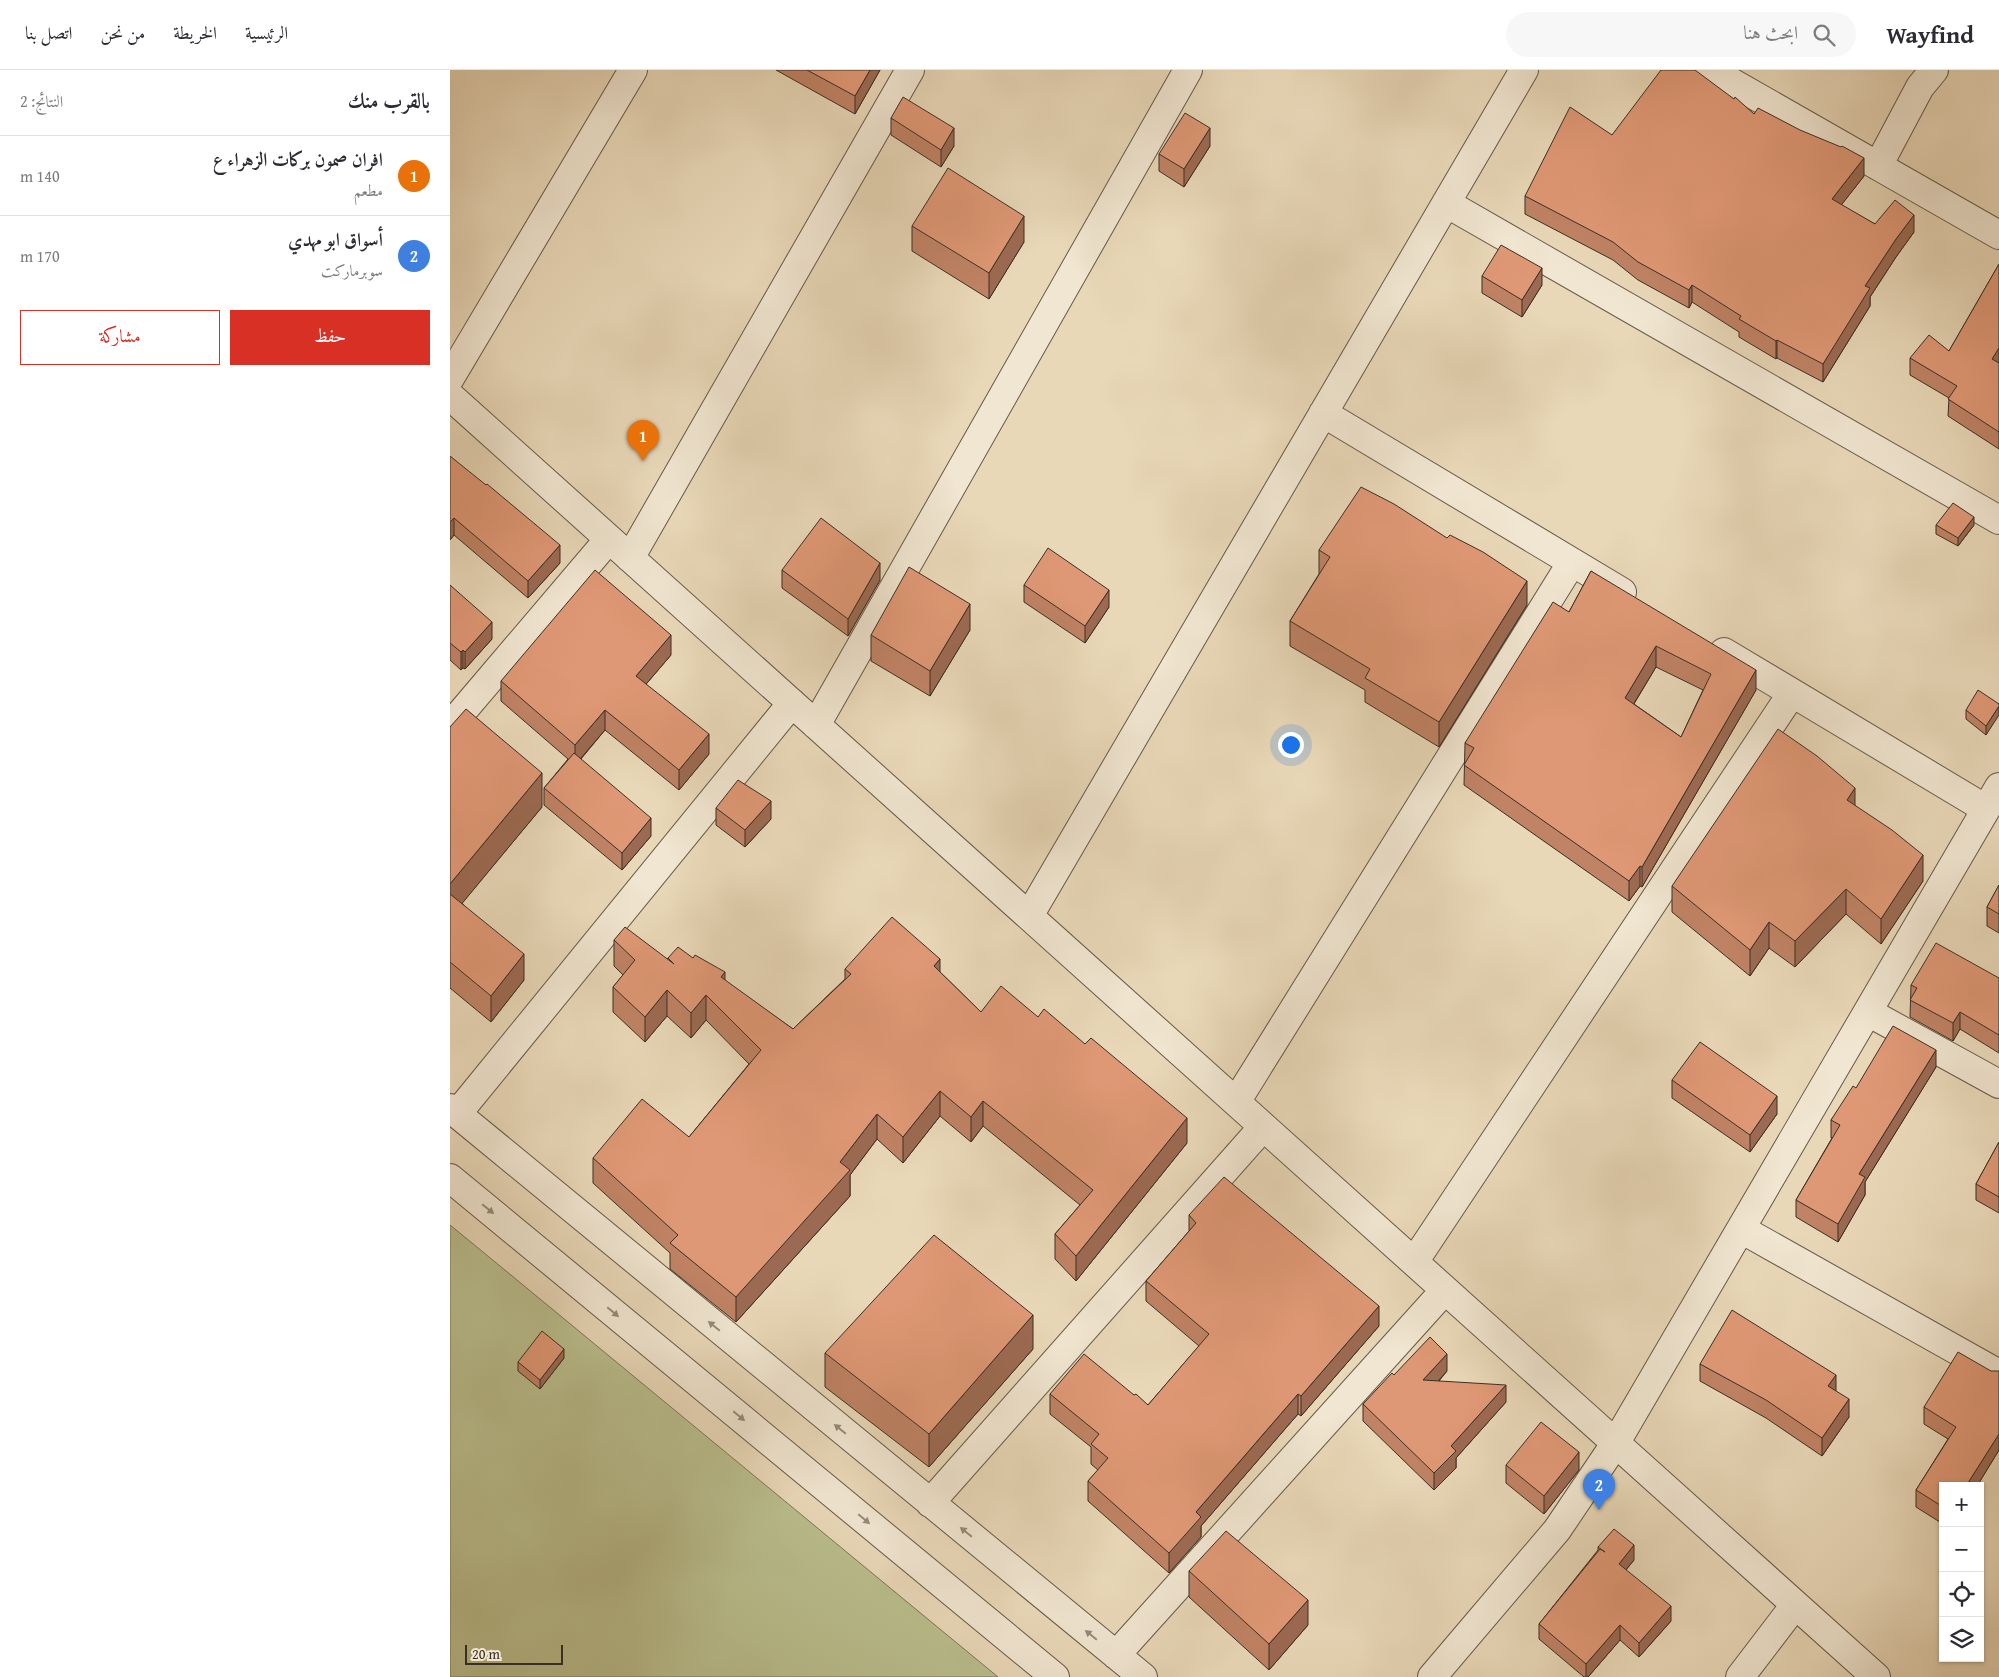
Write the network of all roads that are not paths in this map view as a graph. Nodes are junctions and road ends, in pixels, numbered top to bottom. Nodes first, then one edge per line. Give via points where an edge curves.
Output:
1 (633, 70) edge
2 (910, 70) edge
3 (1188, 70) edge
4 (1524, 70) edge
5 (1710, 70) edge
6 (1934, 70) edge
7 (1878, 166) junction
8 (1446, 203) junction
9 (1999, 235) edge
10 (450, 378) edge
11 (450, 396) edge
12 (1323, 413) junction
13 (1999, 520) edge
14 (609, 539) junction
15 (630, 558) junction
16 (1572, 562) junction
17 (1640, 602) edge
18 (1699, 637) edge
19 (1792, 693) junction
20 (792, 703) junction
21 (816, 725) junction
22 (450, 726) edge
23 (1993, 798) edge
24 (1029, 916) junction
25 (1868, 1012) junction
26 (1999, 1084) edge
27 (1236, 1102) junction
28 (453, 1111) edge
29 (1263, 1127) junction
30 (450, 1178) edge
31 (1741, 1229) junction
32 (1414, 1262) junction
33 (1445, 1290) junction
34 (1999, 1374) edge
35 (1615, 1444) junction
36 (930, 1503) junction
37 (1795, 1605) junction
38 (1116, 1655) junction
39 (1055, 1677) edge
40 (1143, 1677) edge
41 (1432, 1677) edge
42 (1740, 1677) edge
43 (1876, 1677) edge

1 - 10 street
2 - 15 street
3 - 21 street
4 - 8 street
5 - 7 street
6 - 7 street via 1920,87
7 - 9 street
8 - 12 street
8 - 13 street
11 - 14 street
12 - 16 street
12 - 24 street
14 - 15 street
14 - 22 street
15 - 20 street
16 - 17 street
16 - 27 street
18 - 19 street
19 - 23 street
19 - 32 street
20 - 21 street
20 - 28 street
21 - 24 street
23 - 25 street
24 - 27 street
25 - 26 street
25 - 31 street
27 - 29 street
36 -> 28 street
29 - 32 street
29 - 36 street
30 -> 39 street
31 - 34 street
31 - 35 street
32 - 33 street
33 - 35 street
33 - 38 street
35 - 37 street
35 - 41 street via 1557,1530
38 -> 36 street
37 - 42 street
37 - 43 street
38 - 40 street

